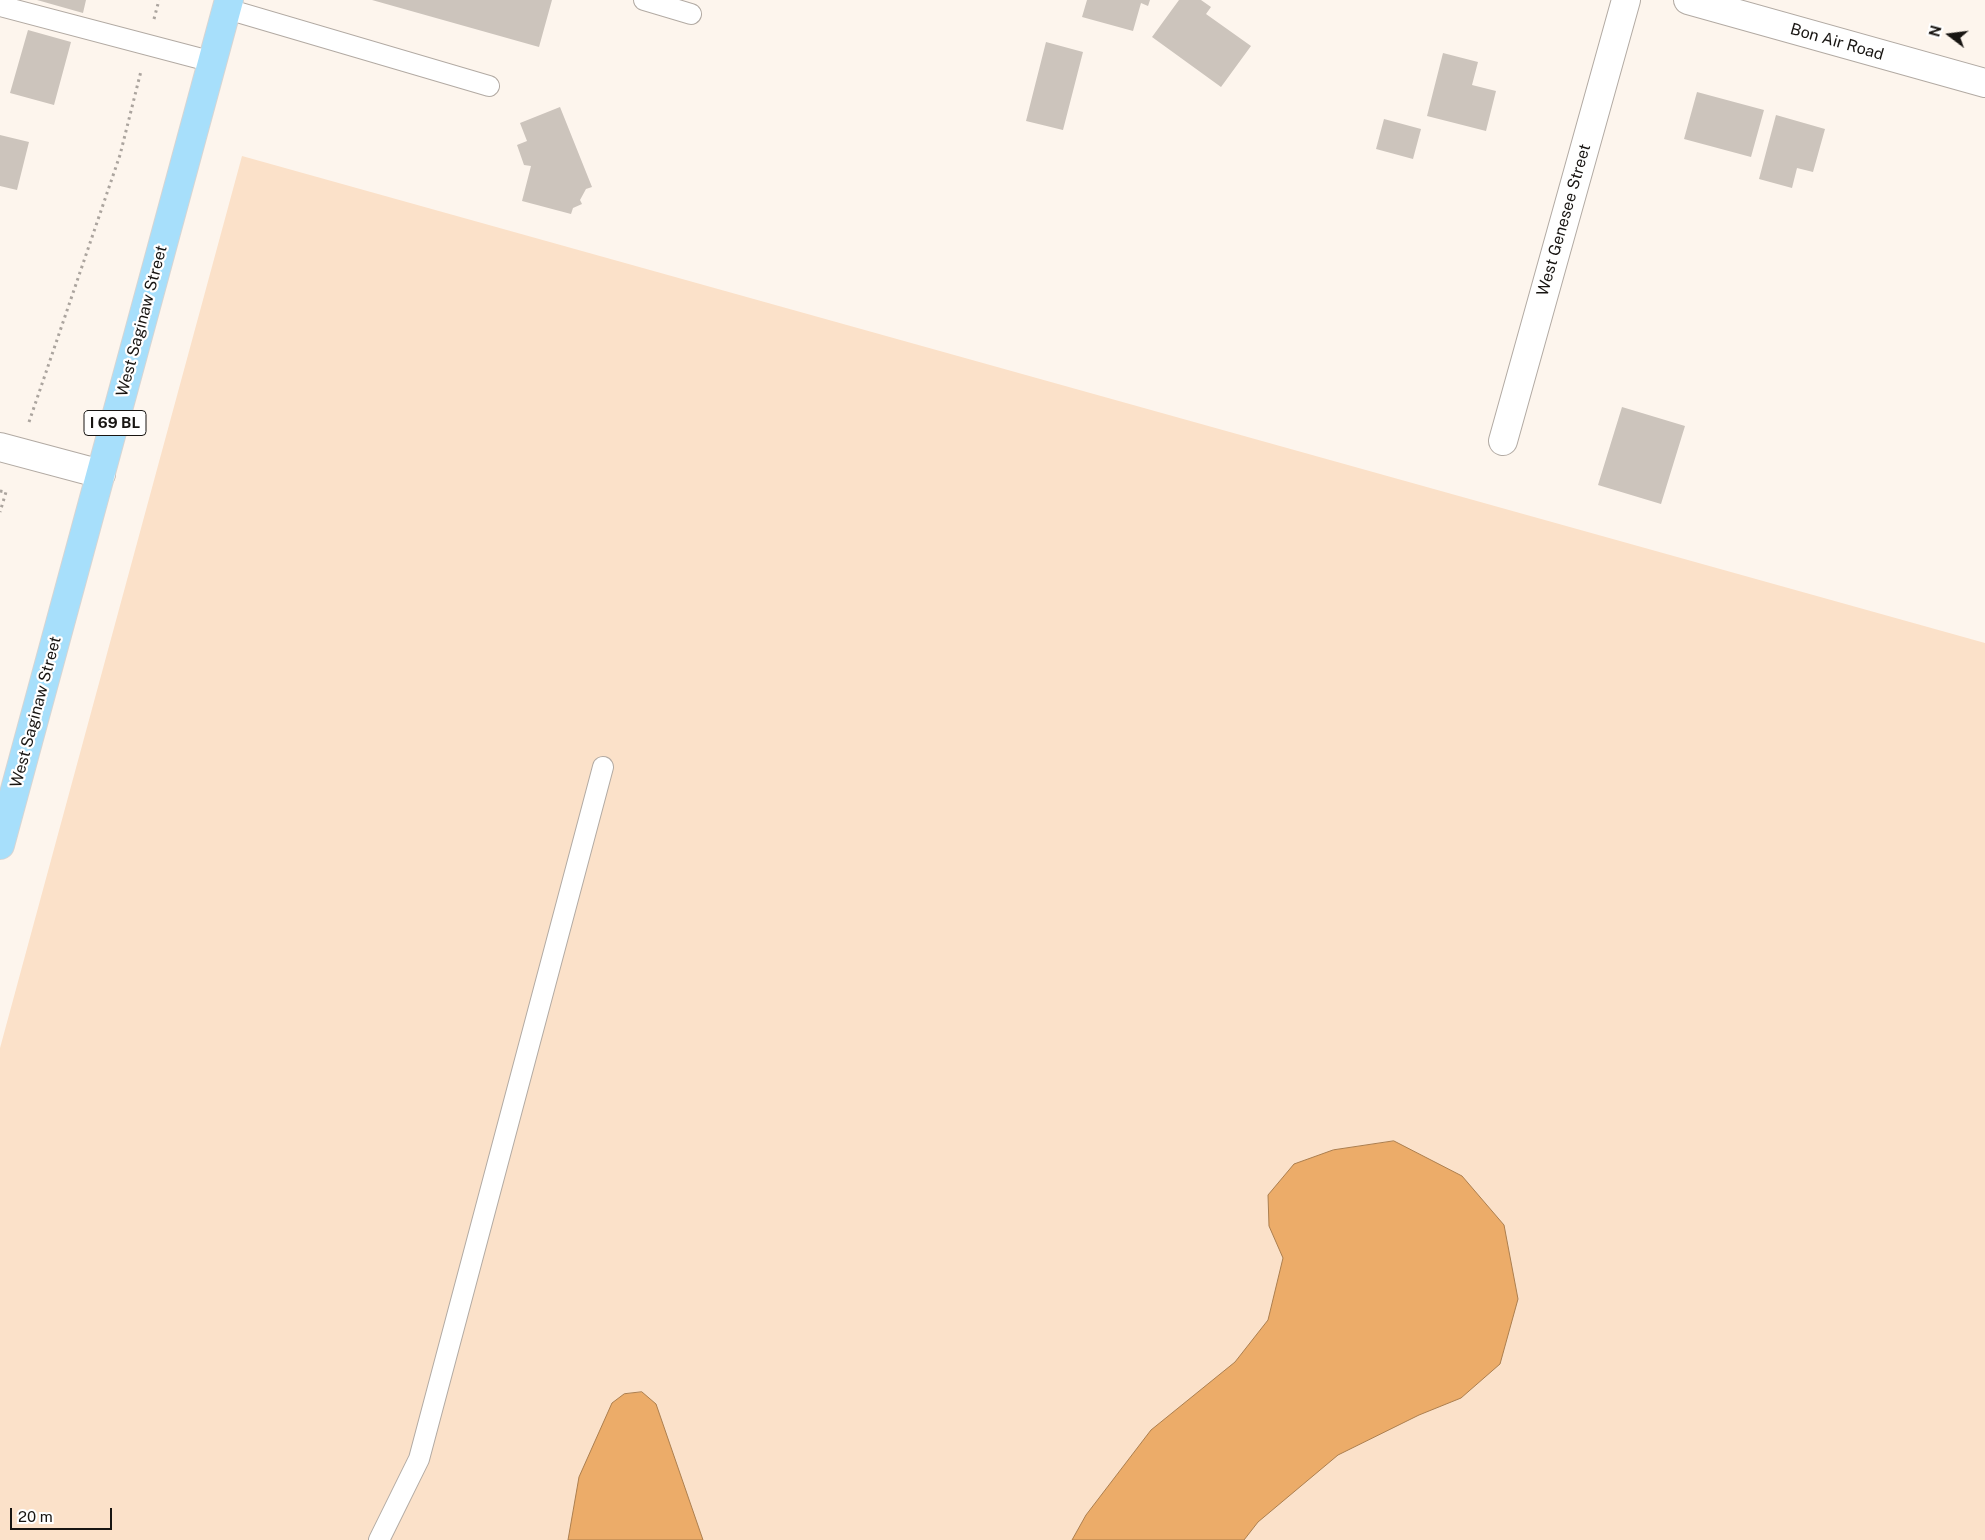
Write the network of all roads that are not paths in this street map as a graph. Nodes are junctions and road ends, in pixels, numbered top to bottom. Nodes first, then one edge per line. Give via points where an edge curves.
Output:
1 (644, 0) edge
2 (1626, 0) edge
3 (1688, 0) edge
4 (228, 5) edge
5 (0, 6) edge
6 (691, 14) dead end
7 (213, 62) junction
8 (1985, 83) edge
9 (489, 86) dead end
10 (1503, 441) dead end
11 (0, 447) edge
12 (101, 474) junction
13 (603, 767) dead end
14 (0, 845) edge
15 (379, 1540) edge

1 - 6 lane
2 - 10 street, West Genesee Street
3 - 8 street, Bon Air Road
4 - 7 main road, West Saginaw Street / I 69 BL
4 - 9 lane
5 - 7 lane
7 - 12 main road, West Saginaw Street / I 69 BL
11 - 12 street
12 - 14 main road, West Saginaw Street / I 69 BL
13 - 15 lane via 419,1459

